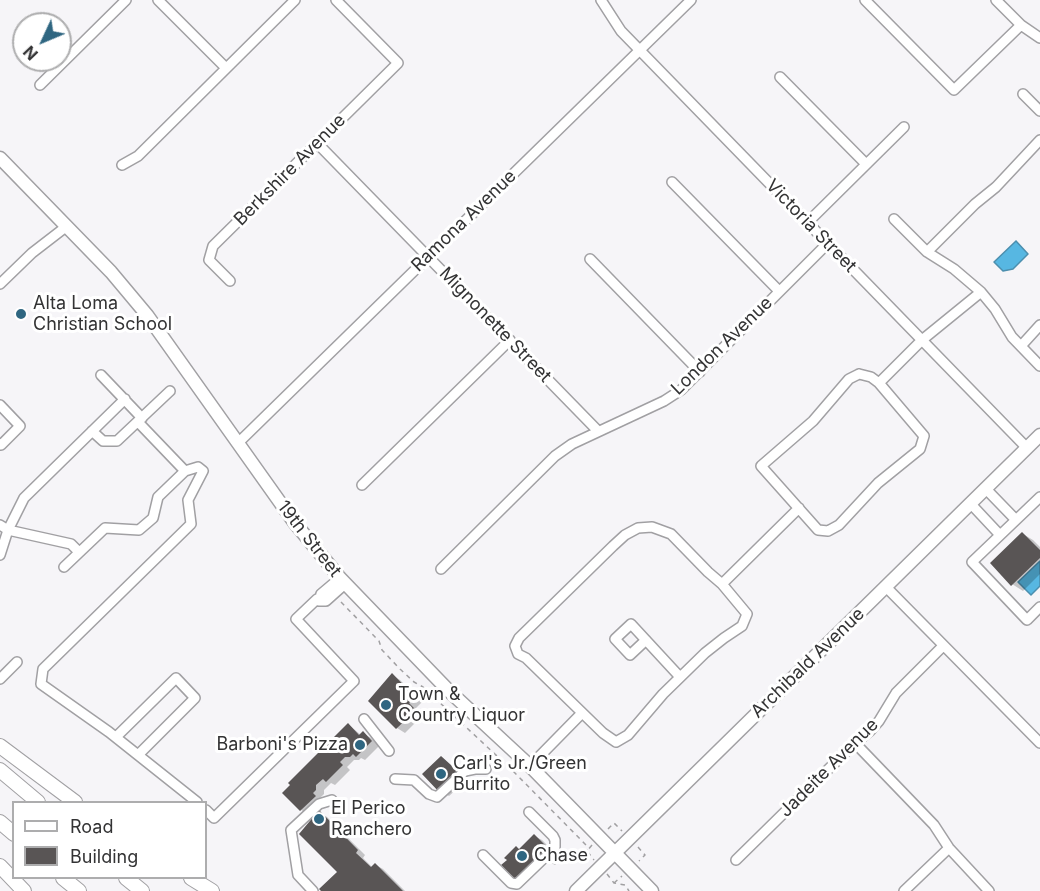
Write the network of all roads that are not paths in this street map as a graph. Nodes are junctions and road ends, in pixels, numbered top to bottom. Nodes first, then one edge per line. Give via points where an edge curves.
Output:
1 (126, 0) edge
2 (159, 0) edge
3 (295, 0) edge
4 (336, 0) edge
5 (601, 0) edge
6 (691, 0) edge
7 (865, 0) edge
8 (996, 0) edge
9 (1021, 25) junction
10 (1040, 38) edge
11 (639, 50) junction
12 (226, 68) junction
13 (780, 77) dead end
14 (40, 85) dead end
15 (1023, 94) dead end
16 (1040, 111) edge
17 (904, 127) dead end
18 (1040, 140) edge
19 (316, 142) junction
20 (1, 160) edge
21 (866, 164) junction
22 (122, 165) dead end
23 (672, 182) dead end
24 (894, 219) dead end
25 (807, 223) junction
26 (67, 226) junction
27 (827, 244) junction
28 (927, 252) junction
29 (428, 256) junction
30 (590, 260) dead end
31 (230, 281) dead end
32 (0, 285) edge
33 (779, 291) junction
34 (981, 292) junction
35 (1040, 325) edge
36 (510, 340) junction
37 (922, 340) junction
38 (1021, 346) junction
39 (1040, 366) edge
40 (700, 372) junction
41 (101, 375) dead end
42 (879, 383) junction
43 (170, 391) dead end
44 (125, 399) junction
45 (0, 405) edge
46 (140, 420) junction
47 (92, 431) junction
48 (598, 431) junction
49 (1040, 435) edge
50 (238, 443) junction
51 (0, 445) edge
52 (1027, 448) junction
53 (185, 471) junction
54 (362, 485) dead end
55 (986, 488) junction
56 (1040, 497) edge
57 (970, 503) junction
58 (799, 508) junction
59 (1016, 520) junction
60 (4, 528) edge
61 (1000, 535) junction
62 (79, 552) junction
63 (0, 555) edge
64 (64, 567) dead end
65 (441, 569) dead end
66 (722, 584) junction
67 (886, 587) junction
68 (317, 599) dead end
69 (1040, 607) edge
70 (646, 640) dead end
71 (943, 646) junction
72 (17, 662) dead end
73 (680, 677) junction
74 (0, 679) edge
75 (582, 713) junction
76 (364, 719) dead end
77 (116, 737) junction
78 (855, 742) junction
79 (1040, 743) edge
80 (0, 746) edge
81 (389, 751) dead end
82 (138, 755) junction
83 (530, 766) junction
84 (486, 769) dead end
85 (0, 770) edge
86 (395, 779) dead end
87 (332, 800) dead end
88 (37, 801) edge
89 (74, 801) edge
90 (196, 801) edge
91 (207, 811) edge
92 (529, 812) dead end
93 (0, 822) edge
94 (12, 832) edge
95 (949, 848) junction
96 (551, 851) dead end
97 (615, 853) junction
98 (483, 855) dead end
99 (543, 859) dead end
100 (736, 860) dead end
101 (0, 866) edge
102 (12, 878) edge
103 (12, 879) edge
104 (64, 879) edge
105 (127, 879) edge
106 (193, 879) edge
107 (24, 891) edge
108 (79, 891) edge
109 (142, 891) edge
110 (212, 891) edge
111 (313, 891) edge
112 (576, 891) edge
113 (652, 891) edge
114 (904, 891) edge
115 (989, 891) edge

1 - 14 street
2 - 12 street
3 - 12 street
4 - 19 street, Berkshire Avenue via 398,63
5 - 11 street, Victoria Street
6 - 11 street, Ramona Avenue
7 - 9 street via 954,90
8 - 9 street
9 - 10 street
11 - 25 street, Victoria Street
11 - 29 street, Ramona Avenue
12 - 22 street via 138,156
13 - 21 street
15 - 16 street
17 - 21 street
18 - 28 street
19 - 29 street, Mignonette Street
19 - 31 street, Berkshire Avenue via 213,246 209,260
20 - 26 main road, 19th Street
21 - 25 street
23 - 33 street
24 - 28 street
25 - 27 street, Victoria Street
26 - 32 street
26 - 50 main road, 19th Street via 147,315
27 - 33 street, London Avenue
27 - 37 street, Victoria Street
28 - 34 street
29 - 36 street, Mignonette Street
29 - 50 street, Ramona Avenue
30 - 40 street
33 - 40 street, London Avenue
34 - 37 street
34 - 38 street
35 - 38 street
36 - 48 street, Mignonette Street
36 - 54 street
37 - 42 street
37 - 52 street, Victoria Street
38 - 39 street
40 - 48 street, London Avenue via 664,401
41 - 44 street
42 - 58 street via 859,374 849,379 813,421 761,466
42 - 58 street via 924,436 920,449 828,531 818,530
43 - 46 street
44 - 46 street
44 - 47 street
45 - 51 street via 20,426
46 - 47 street via 117,441 103,441
46 - 53 street
47 - 60 street via 24,498
48 - 65 street, London Avenue via 555,456
49 - 52 main road, Archibald Avenue
50 - 83 main road, 19th Street via 294,522 343,581
52 - 55 main road, Archibald Avenue
53 - 62 street via 158,497 153,518 139,530 105,528
53 - 77 street via 198,467 203,471 188,500 191,524 43,669 41,684
55 - 57 main road, Archibald Avenue
55 - 59 street
56 - 59 street
57 - 61 street
57 - 67 main road, Archibald Avenue
58 - 66 street
59 - 61 street
60 - 62 street via 71,544
60 - 63 street
61 - 69 street via 972,562 1027,620
62 - 64 street
66 - 73 street via 747,614 742,626
66 - 75 street via 671,534 652,527 638,528 619,540 515,646 518,654
67 - 71 street
67 - 97 main road, Archibald Avenue
68 - 91 street via 296,620 354,681 214,818
70 - 73 street
71 - 78 street, Jadeite Avenue via 897,691 870,731
71 - 79 street
72 - 74 street
73 - 75 street via 634,729 616,742
75 - 83 street
76 - 81 street
77 - 82 street
77 - 82 street via 176,678 195,698
78 - 95 street via 934,825
78 - 100 street, Jadeite Avenue
80 - 89 highway
82 - 90 street
83 - 97 main road, 19th Street
84 - 86 street via 465,771 437,797 414,780
85 - 88 highway
87 - 111 street via 319,804 291,830 298,875
92 - 96 street via 553,836 555,848
93 - 94 highway
95 - 114 street
95 - 115 street
97 - 112 main road, Archibald Avenue
97 - 113 main road, 19th Street
98 - 99 street via 511,883 517,884
101 - 102 highway
103 - 107 highway
104 - 108 highway
105 - 109 highway
106 - 110 highway

